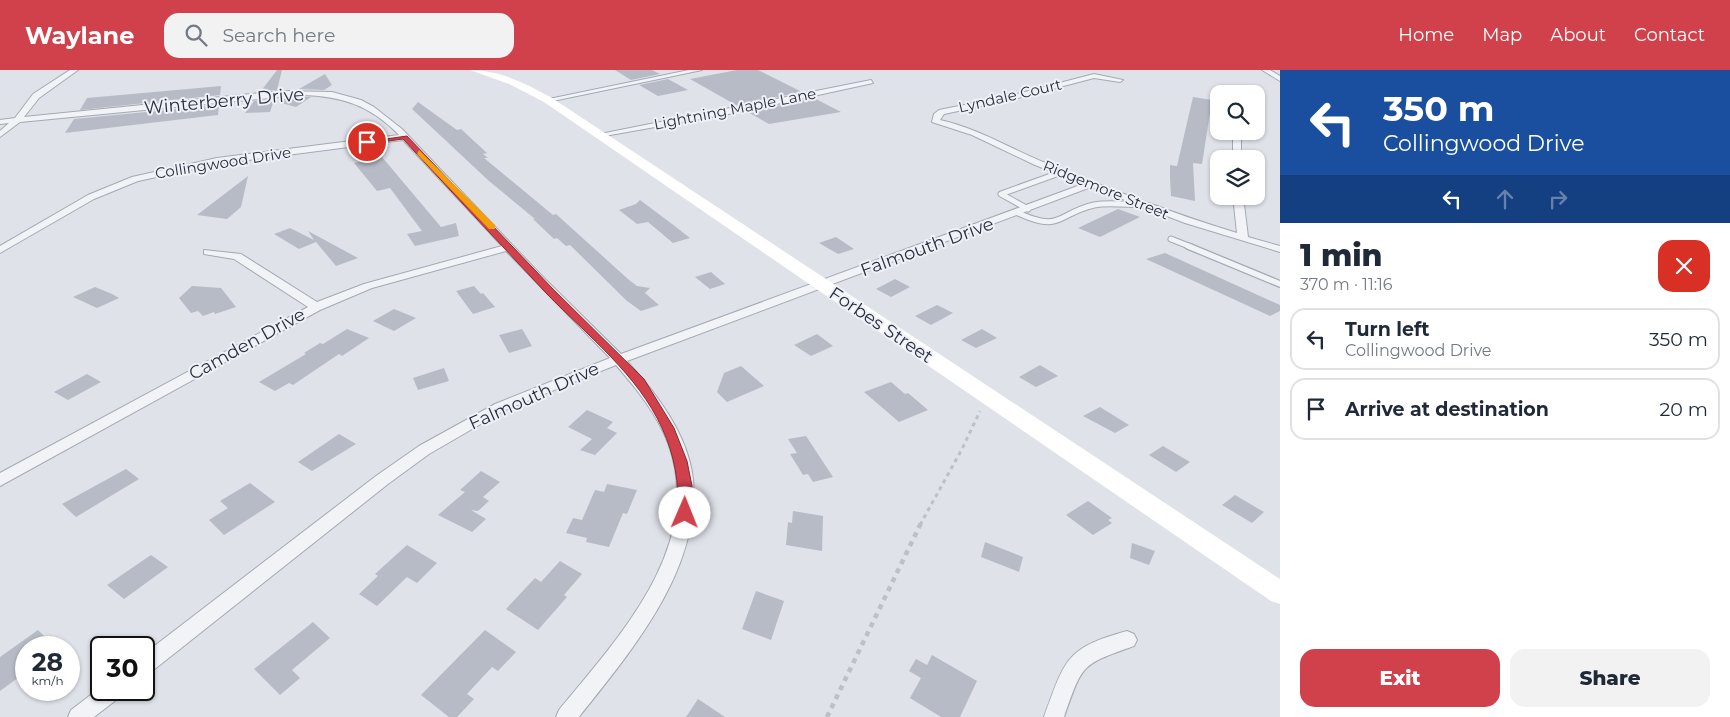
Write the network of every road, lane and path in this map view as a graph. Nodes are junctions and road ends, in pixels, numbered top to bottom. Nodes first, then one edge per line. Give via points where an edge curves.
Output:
1 (75, 70) edge
2 (475, 70) edge
3 (699, 70) edge
4 (1265, 70) edge
5 (1280, 79) edge
6 (1120, 80) dead end
7 (871, 82) dead end
8 (548, 100) junction
9 (17, 121) junction
10 (0, 122) edge
11 (936, 122) joint
12 (0, 135) edge
13 (600, 135) junction
14 (405, 137) junction
15 (1062, 172) junction
16 (1092, 184) junction
17 (1145, 205) junction
18 (1239, 205) edge
19 (1022, 211) junction
20 (1171, 239) dead end
21 (1242, 239) junction
22 (510, 247) junction
23 (1280, 249) edge
24 (0, 250) edge
25 (208, 252) dead end
26 (1280, 284) edge
27 (822, 286) junction
28 (316, 307) junction
29 (619, 359) junction
30 (985, 394) junction
31 (0, 480) edge
32 (1280, 593) edge
33 (1127, 640) dead end
34 (155, 657) edge
35 (99, 701) edge
36 (78, 717) edge
37 (566, 717) edge
38 (827, 717) edge
39 (1054, 717) edge

1 - 9 street via 36,96
2 - 8 street, Forbes Street via 513,82
3 - 8 street
4 - 5 street
6 - 11 street, Lyndale Court via 1094,76 942,112
7 - 13 street, Lightning Maple Lane
8 - 13 street, Forbes Street
9 - 10 street, Winterberry Drive
9 - 12 street
9 - 14 street, Winterberry Drive via 265,95 314,93 341,96 366,104
11 - 15 street, Ridgemore Street via 972,133
13 - 27 street, Forbes Street
14 - 22 street, Winterberry Drive
14 - 24 street, Collingwood Drive via 217,161 135,179 91,197
15 - 16 street, Ridgemore Street
15 - 19 lane via 1001,194
16 - 17 street, Ridgemore Street
16 - 19 street, Falmouth Drive
17 - 19 lane via 1095,205 1045,223
17 - 21 street, Ridgemore Street
18 - 21 street
19 - 27 street, Falmouth Drive
20 - 26 lane
21 - 23 street, Ridgemore Street
22 - 28 street, Camden Drive via 377,284
22 - 29 street, Winterberry Drive
25 - 28 street via 237,256
27 - 29 street, Falmouth Drive
27 - 30 street, Forbes Street
28 - 31 street, Camden Drive
29 - 34 street, Falmouth Drive via 508,404 424,450
29 - 37 street, Winterberry Drive via 640,382 668,428 680,461 685,486 685,513 679,541 663,578 606,667
30 - 32 street, Forbes Street
30 - 38 path via 977,418 908,548
33 - 39 street via 1105,645 1084,655 1072,668
35 - 36 street

